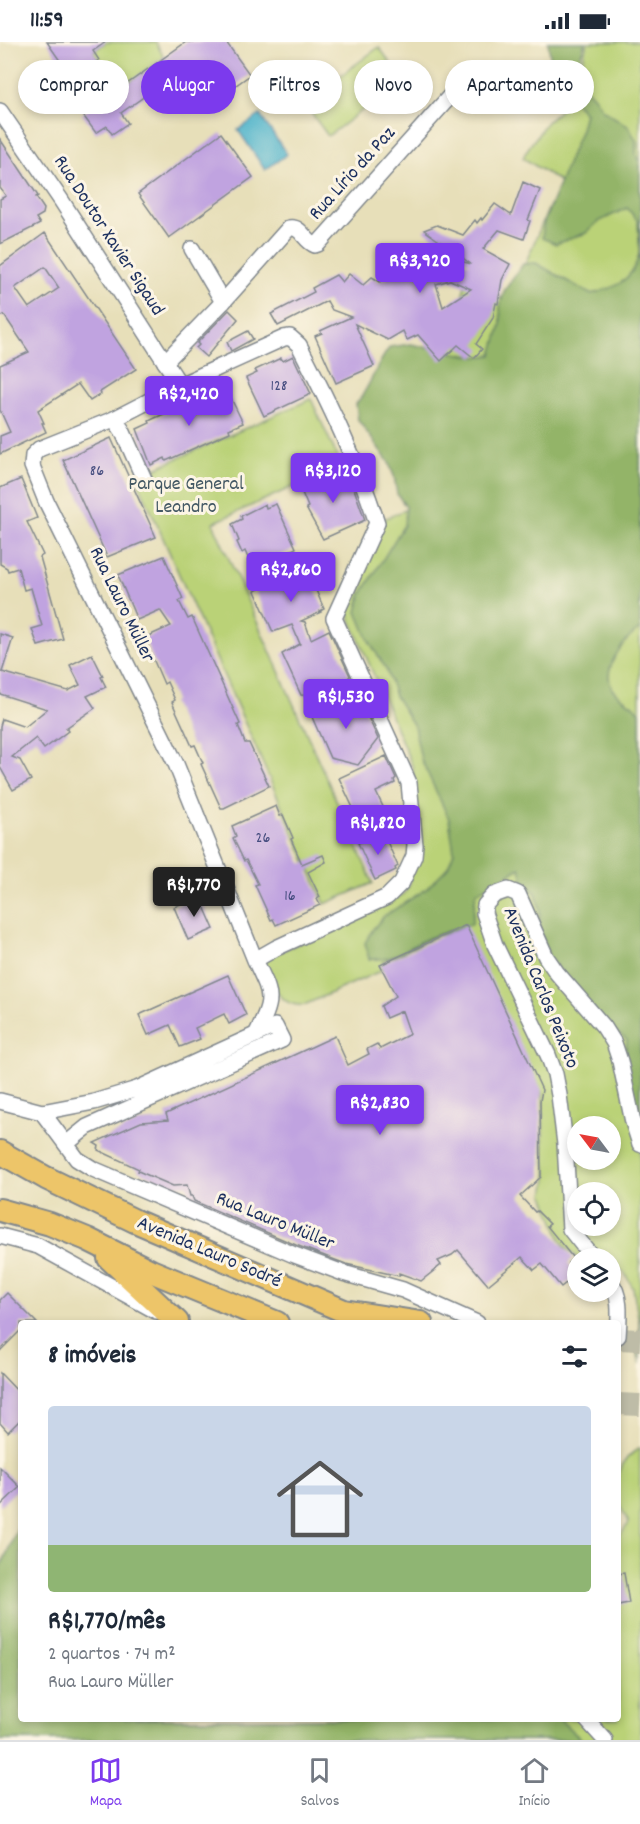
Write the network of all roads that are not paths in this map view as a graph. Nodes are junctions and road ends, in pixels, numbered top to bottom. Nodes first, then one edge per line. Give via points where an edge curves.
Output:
1 (445, 102) edge
2 (0, 111) edge
3 (192, 249) dead end
4 (223, 302) junction
5 (165, 362) junction
6 (180, 385) junction
7 (114, 419) junction
8 (144, 478) dead end
9 (255, 960) junction
10 (256, 1035) junction
11 (157, 1088) junction
12 (0, 1101) edge
13 (80, 1106) junction
14 (42, 1112) junction
15 (87, 1127) junction
16 (66, 1144) junction
17 (640, 1144) edge
18 (3, 1154) edge
19 (5, 1213) edge
20 (0, 1236) edge
21 (87, 1239) junction
22 (585, 1248) edge
23 (619, 1302) edge
24 (172, 1320) edge
25 (174, 1320) edge
26 (270, 1320) edge
27 (402, 1320) edge
28 (470, 1320) edge
29 (618, 1320) edge
30 (589, 1722) edge
31 (605, 1740) edge

1 - 4 street, Rua Lírio da Paz via 321,242 309,243 298,229 289,228
2 - 5 street, Rua Doutor Xavier Sigaud
3 - 4 street
4 - 5 street
5 - 6 street, Rua Doutor Xavier Sigaud
6 - 7 street, Rua Lauro Müller
6 - 9 street, Rua Lauro Müller via 290,338 299,345 336,417 377,523 334,618 409,783 414,856 402,882 387,897
7 - 8 street
7 - 9 street, Rua Lauro Müller via 39,449 33,455 32,466 176,764
9 - 10 street, Rua Lauro Müller via 270,998
10 - 11 street
10 - 11 street via 278,1033
11 - 13 street
11 - 15 street
12 - 14 street
13 - 14 street
13 - 15 street
14 - 16 street, Rua Lauro Müller
15 - 16 street
16 - 28 street, Rua Lauro Müller via 77,1159 93,1169 292,1254 403,1290
17 - 22 street, Avenida Carlos Peixoto via 614,1043 546,957 518,894 508,890 494,894 484,913 555,1074 570,1230
18 - 27 highway, Avenida Lauro Sodré via 135,1221 344,1311
19 - 21 highway, Avenida Lauro Sodré via 50,1224
20 - 24 street via 38,1246
21 - 25 highway
21 - 26 highway, Avenida Lauro Sodré via 151,1271
23 - 29 street
30 - 31 street

